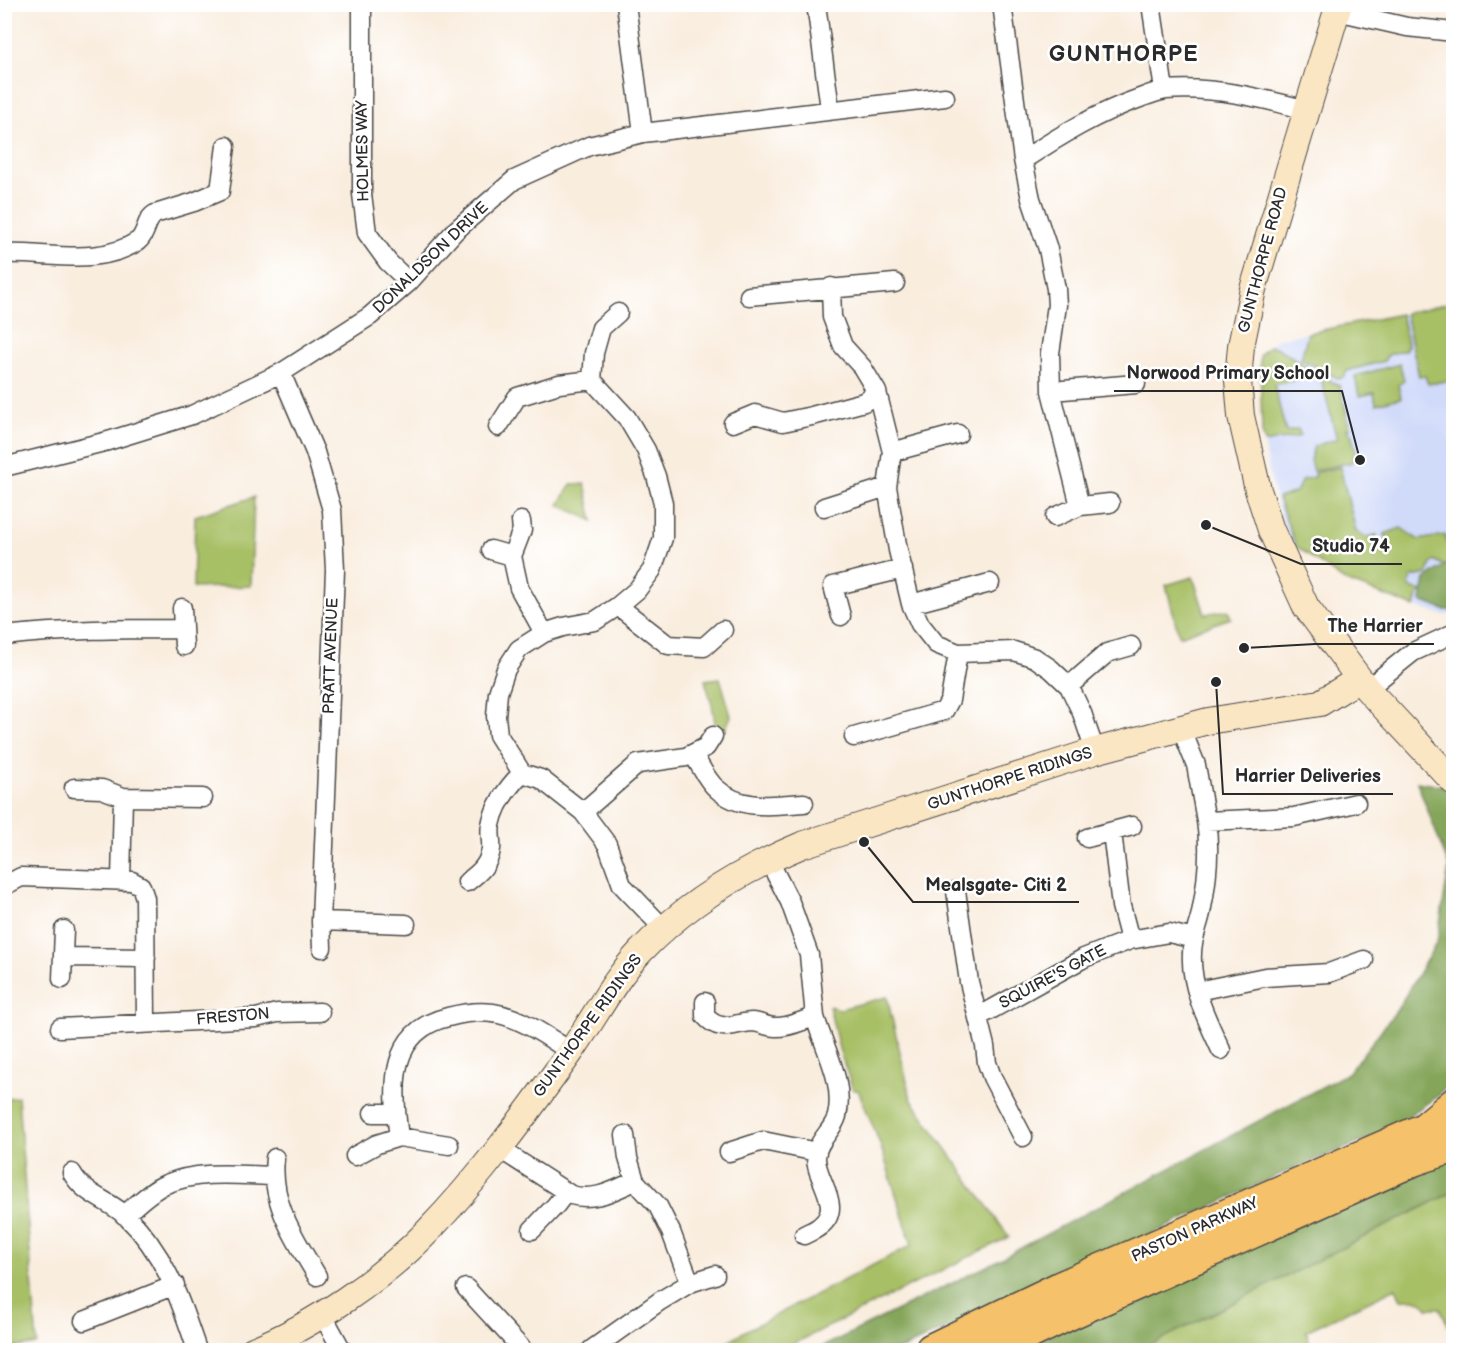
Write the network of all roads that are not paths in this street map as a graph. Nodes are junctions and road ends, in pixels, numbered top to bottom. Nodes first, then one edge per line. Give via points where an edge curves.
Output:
1 (362, 4) edge
2 (626, 4) edge
3 (816, 4) edge
4 (1002, 4) edge
5 (1151, 4) edge
6 (1338, 8) edge
7 (1454, 32) edge
8 (1164, 90) junction
9 (945, 97) dead end
10 (830, 110) junction
11 (1306, 110) junction
12 (643, 133) junction
13 (226, 146) dead end
14 (1023, 160) junction
15 (4, 254) edge
16 (409, 282) junction
17 (895, 283) dead end
18 (831, 288) junction
19 (749, 296) dead end
20 (618, 313) dead end
21 (281, 373) junction
22 (592, 380) junction
23 (1136, 384) dead end
24 (1051, 391) junction
25 (877, 392) junction
26 (733, 423) dead end
27 (498, 427) dead end
28 (958, 435) dead end
29 (892, 452) junction
30 (4, 467) edge
31 (887, 488) junction
32 (1110, 503) dead end
33 (1080, 506) junction
34 (824, 507) dead end
35 (1055, 517) dead end
36 (521, 521) dead end
37 (491, 550) dead end
38 (512, 556) junction
39 (903, 569) junction
40 (990, 583) dead end
41 (911, 604) junction
42 (618, 606) junction
43 (182, 608) dead end
44 (841, 616) dead end
45 (723, 630) dead end
46 (544, 633) junction
47 (1454, 633) edge
48 (4, 636) edge
49 (1131, 645) dead end
50 (958, 653) junction
51 (1363, 684) junction
52 (1069, 686) junction
53 (1181, 728) junction
54 (713, 736) dead end
55 (854, 736) dead end
56 (1095, 751) junction
57 (693, 754) junction
58 (522, 773) junction
59 (1454, 782) edge
60 (74, 788) dead end
61 (123, 796) junction
62 (203, 798) dead end
63 (804, 803) dead end
64 (1356, 803) dead end
65 (583, 812) junction
66 (1206, 821) junction
67 (1132, 826) dead end
68 (1112, 832) junction
69 (1088, 838) dead end
70 (768, 859) junction
71 (121, 881) junction
72 (466, 882) dead end
73 (4, 886) edge
74 (956, 891) dead end
75 (321, 921) junction
76 (406, 924) dead end
77 (664, 929) junction
78 (64, 930) dead end
79 (1194, 939) junction
80 (1130, 940) junction
81 (322, 948) dead end
82 (63, 957) junction
83 (146, 958) junction
84 (1364, 960) dead end
85 (62, 979) dead end
86 (1197, 991) junction
87 (705, 1002) dead end
88 (320, 1012) dead end
89 (815, 1017) junction
90 (978, 1017) junction
91 (146, 1023) junction
92 (60, 1028) dead end
93 (1221, 1050) dead end
94 (571, 1052) junction
95 (1454, 1105) edge
96 (373, 1113) dead end
97 (395, 1113) junction
98 (625, 1135) dead end
99 (399, 1137) junction
100 (1023, 1137) dead end
101 (449, 1145) dead end
102 (1454, 1148) edge
103 (500, 1149) junction
104 (729, 1152) dead end
105 (817, 1152) junction
106 (355, 1156) dead end
107 (72, 1173) dead end
108 (636, 1181) junction
109 (566, 1192) junction
110 (124, 1215) junction
111 (532, 1230) dead end
112 (804, 1235) dead end
113 (715, 1275) dead end
114 (317, 1276) dead end
115 (690, 1283) junction
116 (175, 1286) junction
117 (466, 1288) dead end
118 (322, 1314) junction
119 (84, 1321) dead end
120 (198, 1350) edge
121 (253, 1350) edge
122 (342, 1350) edge
123 (523, 1350) edge
124 (591, 1350) edge
125 (932, 1350) edge
126 (993, 1350) edge

1 - 16 street, HOLMES WAY via 362,194 367,233
2 - 12 street
3 - 10 street
4 - 14 street
5 - 8 street
6 - 7 street via 1407,27
6 - 11 street, GUNTHORPE ROAD
8 - 11 street via 1249,95
8 - 14 street via 1119,105 1076,126
9 - 10 street, DONALDSON DRIVE
10 - 12 street, DONALDSON DRIVE
11 - 51 street, GUNTHORPE ROAD via 1252,289 1242,338 1241,416 1258,490 1291,577 1306,607
12 - 16 street, DONALDSON DRIVE via 589,146 514,180 455,231
13 - 15 street via 220,191 150,217 141,238 121,251 90,257
14 - 24 street via 1056,289
16 - 21 street, DONALDSON DRIVE via 370,316
17 - 18 street
18 - 19 street
18 - 25 street via 832,317 843,346
20 - 22 street via 601,328
21 - 30 street, DONALDSON DRIVE via 192,415
21 - 75 street, PRATT AVENUE via 315,452 332,510 335,570
22 - 27 street via 559,384 517,397
22 - 42 street via 627,418 646,450 663,503 663,538 651,570 637,590
23 - 24 street
24 - 33 street
25 - 26 street via 864,402 812,416 783,422 754,414
25 - 29 street
28 - 29 street
29 - 31 street
31 - 34 street
31 - 39 street
32 - 33 street
33 - 35 street
36 - 38 street via 522,530
37 - 38 street
38 - 46 street via 519,588
39 - 41 street
39 - 44 street via 833,586
40 - 41 street
41 - 50 street via 936,645
42 - 45 street via 668,645 704,647
42 - 46 street via 595,621
43 - 48 street via 184,638 117,629
46 - 58 street via 519,649 506,669 498,693 498,735
47 - 51 street via 1413,652
49 - 52 street via 1107,652
50 - 52 street via 1014,651 1035,658
50 - 55 street via 950,700 944,711
51 - 53 street, GUNTHORPE RIDINGS via 1320,704
51 - 59 street, GUNTHORPE ROAD
52 - 56 street
53 - 56 street, GUNTHORPE RIDINGS
53 - 66 street via 1196,765
54 - 57 street via 706,747
56 - 70 street, GUNTHORPE RIDINGS
57 - 63 street via 716,789 734,800 758,807
57 - 65 street via 638,764
58 - 65 street via 541,779
58 - 72 street via 496,808 490,828 491,849 484,869
60 - 61 street via 102,789
61 - 62 street
61 - 71 street
64 - 66 street via 1294,817
65 - 77 street via 608,844 622,885
66 - 79 street via 1206,877
67 - 68 street
68 - 69 street
68 - 80 street via 1121,906
70 - 77 street, GUNTHORPE RIDINGS via 708,894
70 - 89 street via 806,946
71 - 73 street via 21,877
71 - 83 street via 141,886 154,916
74 - 90 street, SQUIRE'S GATE
75 - 76 street
75 - 81 street, PRATT AVENUE
77 - 94 street, GUNTHORPE RIDINGS via 629,965
78 - 82 street
79 - 80 street, SQUIRE'S GATE via 1169,933
79 - 86 street via 1191,955
80 - 90 street, SQUIRE'S GATE via 1084,958
82 - 83 street
82 - 85 street
83 - 91 street
84 - 86 street via 1329,972 1265,977
86 - 93 street
87 - 89 street via 705,1016 711,1023 728,1027 752,1022 772,1028
88 - 91 street, FRESTON
89 - 105 street via 838,1093 837,1116
90 - 100 street, SQUIRE'S GATE via 992,1077
91 - 92 street, FRESTON
94 - 97 street via 517,1020 494,1013 466,1012 434,1020 412,1035 401,1056 394,1078
94 - 103 street, GUNTHORPE RIDINGS
95 - 125 highway, PASTON PARKWAY via 1424,1130 1061,1288
96 - 97 street
97 - 99 street
98 - 108 street
99 - 101 street
99 - 106 street
102 - 126 highway, PASTON PARKWAY via 1414,1159
103 - 109 street
103 - 118 street, GUNTHORPE RIDINGS via 428,1231 384,1271
104 - 105 street via 763,1141
105 - 112 street via 817,1167 830,1209 821,1226
107 - 110 street via 79,1185
108 - 109 street via 584,1199
108 - 115 street via 658,1206
109 - 111 street
110 - 114 street via 165,1185 189,1177 274,1167 283,1217
110 - 116 street via 159,1256
113 - 115 street
115 - 124 street
116 - 119 street
116 - 120 street
117 - 123 street
118 - 121 street, GUNTHORPE RIDINGS
118 - 122 street

